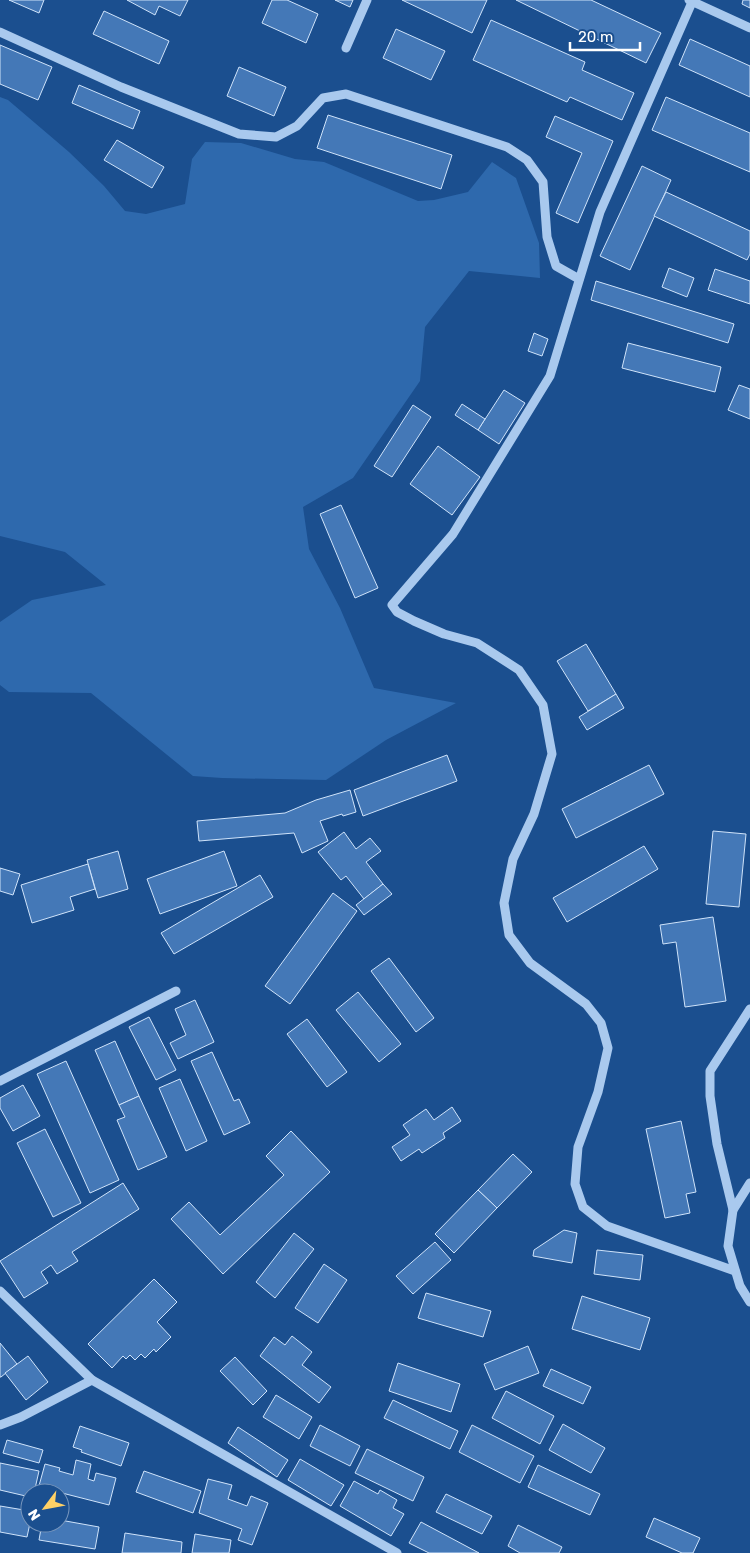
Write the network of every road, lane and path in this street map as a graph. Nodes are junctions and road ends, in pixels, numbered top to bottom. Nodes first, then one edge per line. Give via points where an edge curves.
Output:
1 (367, 0) edge
2 (691, 0) edge
3 (750, 28) edge
4 (0, 32) edge
5 (346, 48) dead end
6 (579, 279) junction
7 (176, 991) dead end
8 (750, 1009) edge
9 (0, 1080) edge
10 (750, 1183) edge
11 (733, 1210) junction
12 (736, 1271) junction
13 (0, 1290) edge
14 (750, 1302) edge
15 (92, 1380) junction
16 (0, 1426) edge
17 (396, 1553) edge

1 - 5 street
2 - 3 street
2 - 6 street via 600,212
4 - 6 street via 121,87 239,134 276,137 297,126 323,98 346,94 507,147 527,160 543,182 547,237 556,266
6 - 12 street via 550,376 453,534 392,605 397,612 414,621 477,643 519,670 543,705 552,754 534,814 513,859 504,903 510,935 530,963 586,1004 601,1023 608,1048 598,1092 578,1147 575,1184 583,1207 607,1226
7 - 9 street
8 - 11 street via 710,1071 717,1144
10 - 11 street
11 - 12 street via 728,1246
12 - 14 street via 740,1286
13 - 15 street
15 - 16 street
15 - 17 street

